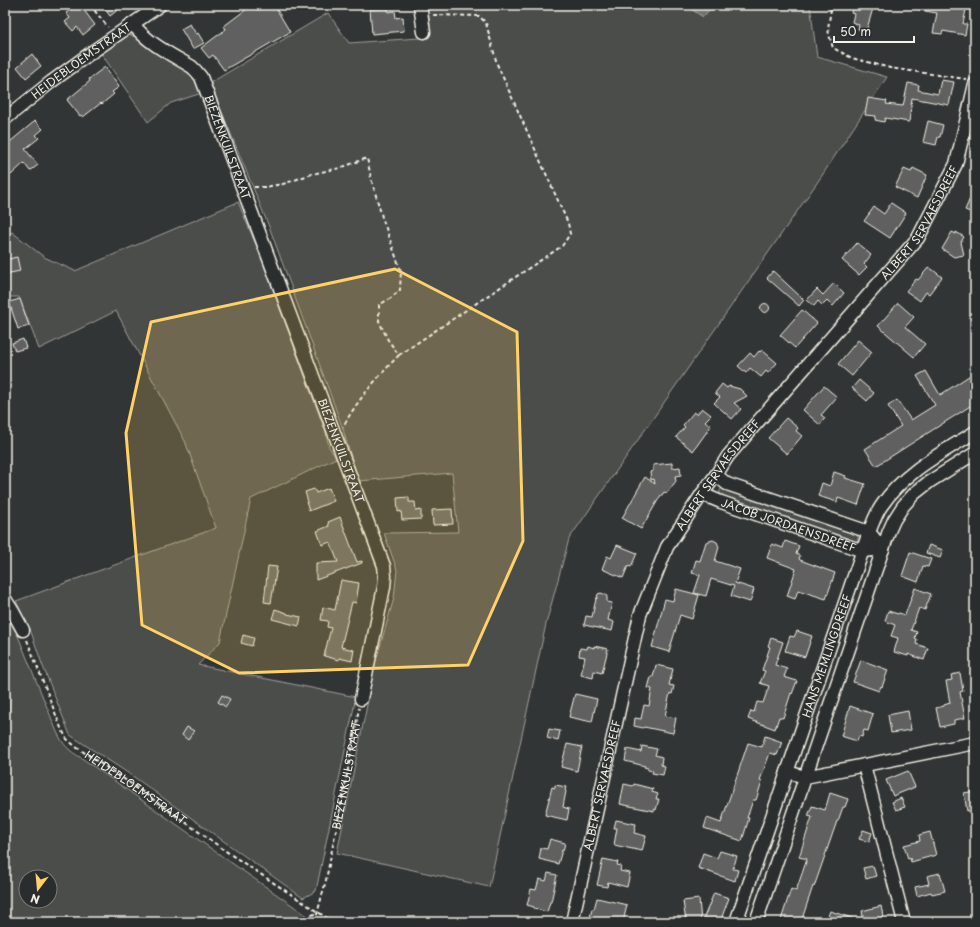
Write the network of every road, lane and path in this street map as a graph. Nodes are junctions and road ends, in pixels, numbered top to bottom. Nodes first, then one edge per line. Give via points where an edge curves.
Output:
1 (90, 5) edge
2 (160, 5) edge
3 (831, 9) dead end
4 (421, 10) edge
5 (133, 24) junction
6 (424, 32) dead end
7 (115, 35) junction
8 (972, 82) edge
9 (5, 119) edge
10 (243, 187) junction
11 (398, 355) junction
12 (349, 415) dead end
13 (975, 432) edge
14 (975, 453) edge
15 (716, 475) junction
16 (702, 494) junction
17 (869, 532) junction
18 (883, 549) junction
19 (863, 551) junction
20 (5, 599) edge
21 (23, 630) joint
22 (361, 699) joint
23 (975, 743) edge
24 (864, 765) junction
25 (787, 772) junction
26 (805, 777) junction
27 (318, 912) junction
28 (299, 922) edge
29 (315, 922) edge
30 (333, 922) edge
31 (572, 922) edge
32 (736, 922) edge
33 (756, 922) edge
34 (904, 922) edge

1 - 7 path
2 - 5 street, HEIDEBLOEMSTRAAT
3 - 8 path via 828,35 833,48 852,58 890,68
4 - 6 street
4 - 11 path via 479,16 486,23 497,64 568,223 570,234 562,246
5 - 7 street, HEIDEBLOEMSTRAAT
5 - 10 street, BIEZENKUILSTRAAT via 147,39 192,67 201,77
7 - 9 street, HEIDEBLOEMSTRAAT
8 - 15 street, ALBERT SERVAESDREEF via 956,164 918,238 728,456
10 - 11 path via 283,184 367,158 382,217 401,270 400,290 379,305 379,320
10 - 22 street, BIEZENKUILSTRAAT via 384,566 384,587
11 - 12 path
13 - 17 street, HANS MEMLINGDREEF via 917,469 897,486 881,506
14 - 18 street, HANS MEMLINGDREEF via 929,482 903,506 894,520
15 - 16 street, ALBERT SERVAESDREEF
15 - 17 street, JACOB JORDAENSDREEF via 727,484
16 - 19 street, JACOB JORDAENSDREEF
16 - 31 street, ALBERT SERVAESDREEF via 667,547 640,615
17 - 18 street, JACOB JORDAENSDREEF
17 - 19 street, HANS MEMLINGDREEF
18 - 19 street, JACOB JORDAENSDREEF
18 - 26 street, HANS MEMLINGDREEF
19 - 25 street, HANS MEMLINGDREEF
20 - 21 street
21 - 27 path, HEIDEBLOEMSTRAAT via 67,739 230,854
22 - 27 path, BIEZENKUILSTRAAT
23 - 24 street
24 - 26 street
24 - 34 street
25 - 26 street
25 - 32 street, HANS MEMLINGDREEF
26 - 33 street, HANS MEMLINGDREEF
27 - 28 path
27 - 29 path, BIEZENKUILSTRAAT
27 - 30 path, HEIDEBLOEMSTRAAT

